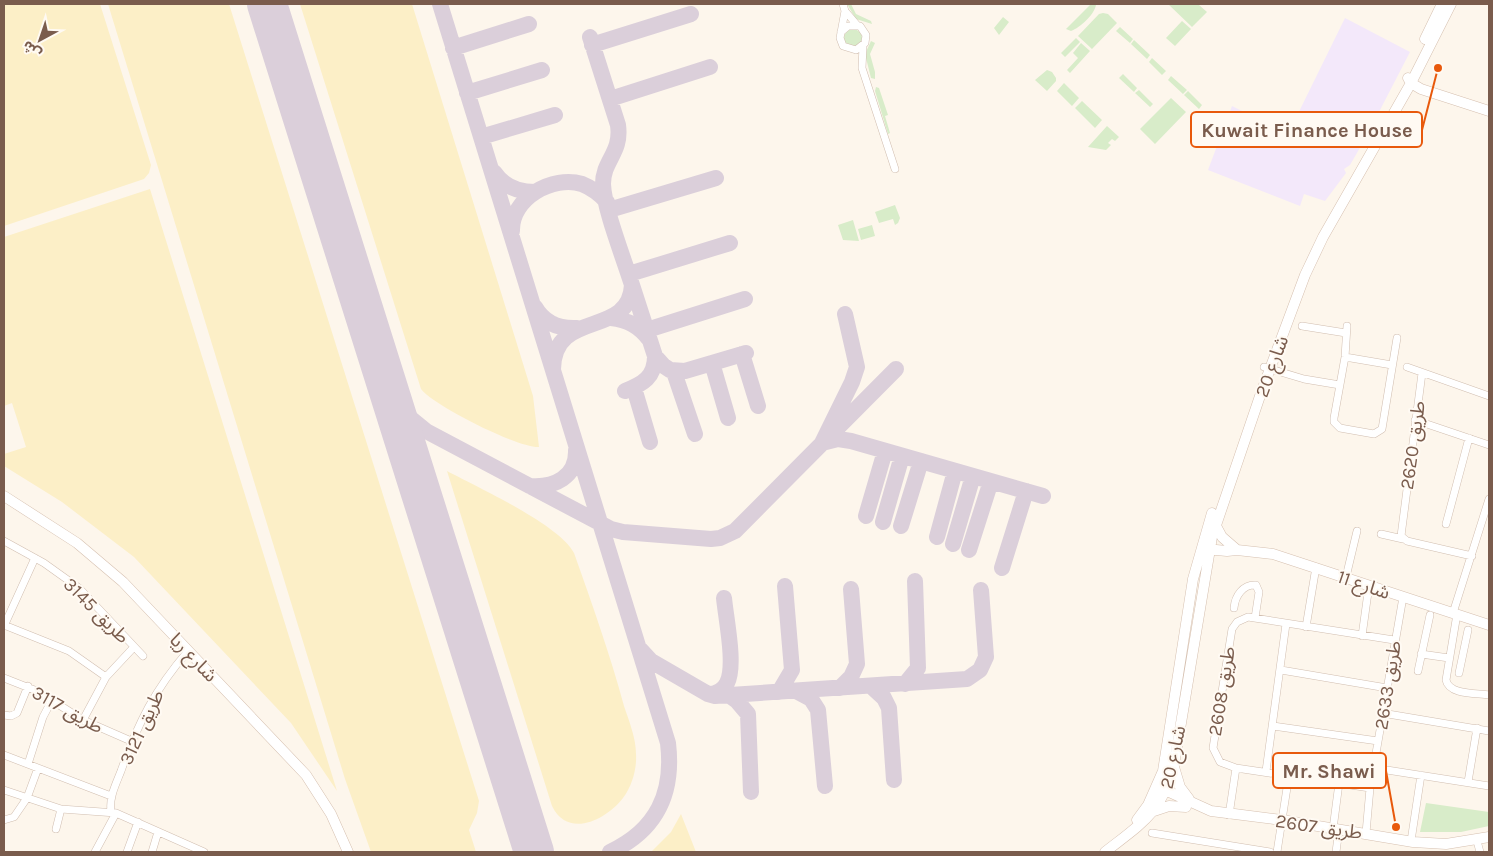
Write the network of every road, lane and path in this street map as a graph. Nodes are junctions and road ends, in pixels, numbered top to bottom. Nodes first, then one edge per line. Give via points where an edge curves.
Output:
1 (1442, 4) edge
2 (1451, 4) edge
3 (844, 8) edge
4 (857, 25) junction
5 (841, 32) junction
6 (862, 46) junction
7 (848, 49) junction
8 (862, 68) junction
9 (1412, 81) junction
10 (1489, 111) edge
11 (894, 169) dead end
12 (1302, 326) dead end
13 (1397, 338) dead end
14 (1344, 357) junction
15 (1392, 365) junction
16 (1407, 366) dead end
17 (1267, 368) junction
18 (1422, 373) junction
19 (1340, 386) junction
20 (1489, 396) edge
21 (1415, 420) junction
22 (1469, 438) junction
23 (1489, 445) edge
24 (1233, 465) junction
25 (4, 496) edge
26 (1489, 499) edge
27 (1215, 524) junction
28 (1446, 524) dead end
29 (1357, 531) dead end
30 (1381, 534) dead end
31 (1403, 539) junction
32 (4, 541) edge
33 (1205, 548) junction
34 (1237, 550) junction
35 (1472, 556) junction
36 (35, 558) junction
37 (1316, 567) junction
38 (1204, 574) junction
39 (1346, 577) junction
40 (1369, 585) junction
41 (1403, 598) junction
42 (1234, 608) dead end
43 (1455, 614) junction
44 (1430, 615) dead end
45 (1255, 618) junction
46 (1286, 624) junction
47 (1489, 625) edge
48 (4, 626) edge
49 (1306, 627) junction
50 (1468, 630) dead end
51 (1362, 636) junction
52 (1394, 640) junction
53 (134, 647) junction
54 (1451, 647) junction
55 (188, 650) junction
56 (1464, 650) junction
57 (1421, 654) junction
58 (143, 656) dead end
59 (1449, 658) junction
60 (1281, 670) junction
61 (1418, 671) dead end
62 (1459, 673) dead end
63 (106, 677) junction
64 (4, 678) edge
65 (28, 686) junction
66 (1386, 688) junction
67 (1489, 695) edge
68 (52, 700) junction
69 (1382, 713) junction
70 (4, 715) edge
71 (83, 720) junction
72 (1273, 726) junction
73 (1477, 728) junction
74 (1489, 731) edge
75 (1378, 740) junction
76 (131, 742) junction
77 (4, 755) edge
78 (28, 764) junction
79 (1174, 765) junction
80 (38, 768) junction
81 (1236, 768) junction
82 (1374, 768) junction
83 (1266, 771) junction
84 (1289, 775) junction
85 (1421, 775) junction
86 (1468, 782) junction
87 (1339, 783) junction
88 (1489, 786) edge
89 (1370, 788) junction
90 (4, 790) edge
91 (1161, 791) junction
92 (111, 796) junction
93 (27, 798) junction
94 (1188, 804) junction
95 (61, 809) junction
96 (113, 812) junction
97 (1153, 812) junction
98 (1229, 815) junction
99 (4, 820) edge
100 (1282, 820) junction
101 (138, 822) junction
102 (56, 829) dead end
103 (1336, 829) junction
104 (158, 832) junction
105 (1152, 833) dead end
106 (1366, 833) junction
107 (1489, 837) edge
108 (1411, 841) junction
109 (1477, 841) junction
110 (1116, 844) junction
111 (95, 852) edge
112 (126, 852) edge
113 (152, 852) edge
114 (204, 852) edge
115 (348, 852) edge
116 (1106, 852) edge
117 (1270, 852) edge
118 (1277, 852) edge
119 (1336, 852) edge
120 (1480, 852) edge

1 - 9 main road, شارع 20
2 - 9 main road, شارع 20
3 - 4 street
3 - 5 street
4 - 5 street via 848,26
4 - 6 street via 866,35
5 - 7 street via 841,42
6 - 7 street via 856,50
6 - 8 street
7 - 8 street
8 - 11 street
9 - 10 main road via 1437,94
9 - 17 main road, شارع 20 via 1323,237
9 - 17 main road, شارع 20 via 1317,234
12 - 14 street via 1347,330
13 - 15 street
14 - 15 street
14 - 19 street
15 - 19 street via 1382,429 1378,434 1336,426 1334,418
16 - 18 street, طريق 2620
17 - 19 street
17 - 24 main road, شارع 20
18 - 20 street, طريق 2620
18 - 21 street, طريق 2620
21 - 22 street
21 - 31 street, طريق 2620 via 1400,534
22 - 23 street
22 - 28 street
24 - 27 main road, شارع 20
24 - 33 main road, شارع 20
25 - 55 main road, شارع ريا via 96,558
26 - 35 street
27 - 33 main road, شارع 20
27 - 34 main road via 1222,537
29 - 39 street
30 - 31 street
31 - 35 street
32 - 36 street, طريق 3145
33 - 34 main road, شارع 11 via 1230,546
33 - 38 main road, شارع 20
33 - 91 main road, شارع 20 via 1193,578
34 - 37 main road, شارع 11 via 1273,554
34 - 38 main road via 1217,558
35 - 43 street
36 - 48 street
36 - 53 street, طريق 3145 via 79,588
37 - 39 main road, شارع 11
37 - 49 street
38 - 79 main road, شارع 20
39 - 40 main road, شارع 11
40 - 41 main road, شارع 11
40 - 51 street
41 - 43 main road, شارع 11
41 - 52 street, طريق 2633
42 - 45 street via 1235,599 1241,591 1256,585 1259,590
43 - 47 main road, شارع 11
43 - 54 street
44 - 57 street
45 - 46 street
45 - 81 street, طريق 2608 via 1240,620 1230,632 1214,734 1215,756 1223,764
46 - 49 street
46 - 60 street
48 - 63 street via 69,651
49 - 51 street
50 - 56 street
51 - 52 street
52 - 66 street, طريق 2633
53 - 58 street, طريق 3145
53 - 63 street, طريق 3145
54 - 56 street
54 - 59 street
55 - 76 street, طريق 3121 via 159,687
55 - 115 main road, شارع ريا via 306,775 331,814
56 - 62 street
57 - 59 street
57 - 61 street
59 - 67 street via 1448,687
60 - 66 street
60 - 72 street
63 - 71 street, طريق 3145
64 - 65 street, طريق 3117
65 - 68 street, طريق 3117
65 - 70 street via 17,713
66 - 69 street, طريق 2633
68 - 71 street, طريق 3117
68 - 78 street
69 - 73 street
69 - 75 street, طريق 2633
71 - 76 street, طريق 3117
72 - 75 street
72 - 83 street
73 - 74 street
73 - 86 street
75 - 82 street, طريق 2633
76 - 92 street, طريق 3121
77 - 78 street
78 - 80 street
79 - 91 main road, شارع 20
79 - 94 main road
80 - 92 street
80 - 93 street
81 - 83 street, طريق 2608
81 - 98 street
82 - 85 street
82 - 89 street, طريق 2633
83 - 84 street, طريق 2608
84 - 87 street, طريق 2608
84 - 100 street
85 - 86 street
85 - 108 street
86 - 88 street
87 - 89 street, طريق 2608
87 - 103 street
89 - 106 street, طريق 2633
90 - 93 street
91 - 94 main road
91 - 97 main road, شارع 20
91 - 110 main road, شارع 20
92 - 96 street, طريق 3121
93 - 95 street
93 - 99 street via 14,817
94 - 97 main road
94 - 98 main road, طريق 2607
95 - 96 street
95 - 102 street
96 - 101 street
96 - 111 street
97 - 110 main road, شارع 20
98 - 100 main road, طريق 2607
100 - 103 main road, طريق 2607
100 - 118 street
101 - 104 street
101 - 112 street
103 - 106 main road, طريق 2607
103 - 119 street
104 - 113 street
104 - 114 street
105 - 117 street
106 - 108 main road, طريق 2607
107 - 109 main road, طريق 2607
108 - 109 main road, طريق 2607 via 1446,844
109 - 120 street
110 - 116 main road

